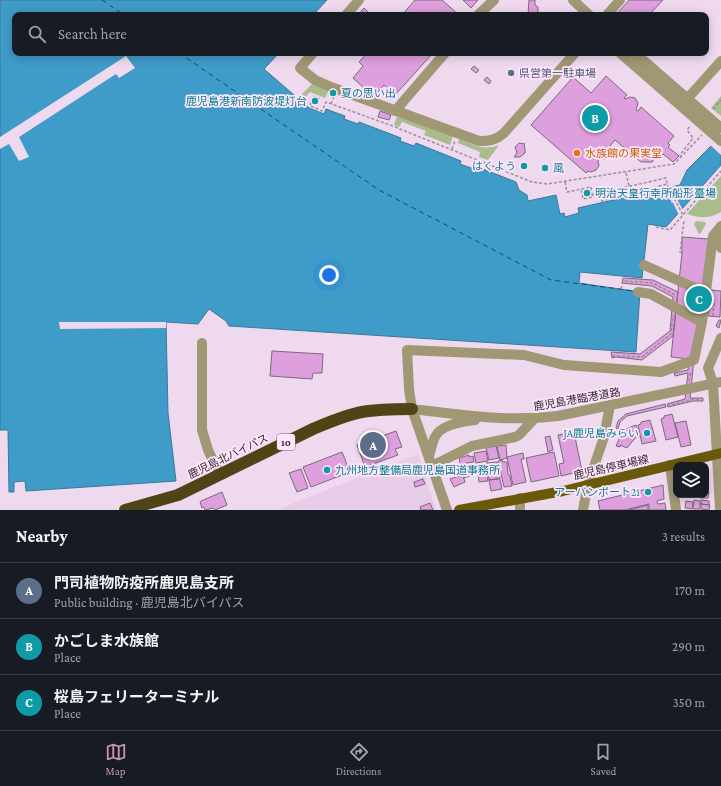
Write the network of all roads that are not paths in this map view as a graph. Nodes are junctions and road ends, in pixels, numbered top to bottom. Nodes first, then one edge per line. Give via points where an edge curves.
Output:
1 (359, 0) edge
2 (494, 0) edge
3 (573, 0) edge
4 (620, 0) edge
5 (349, 12) edge
6 (481, 12) edge
7 (586, 12) edge
8 (610, 12) edge
9 (310, 56) edge
10 (442, 56) edge
11 (572, 56) edge
12 (623, 56) edge
13 (638, 56) edge
14 (721, 61) edge
15 (688, 99) junction
16 (396, 110) junction
17 (721, 128) edge
18 (721, 142) edge
19 (721, 226) edge
20 (721, 233) edge
21 (721, 248) edge
22 (644, 265) dead end
23 (638, 292) dead end
24 (704, 297) junction
25 (702, 322) junction
26 (721, 338) edge
27 (202, 343) dead end
28 (717, 383) edge
29 (610, 405) junction
30 (412, 409) junction
31 (485, 418) junction
32 (534, 419) junction
33 (719, 453) edge
34 (429, 456) junction
35 (670, 465) junction
36 (432, 466) junction
37 (220, 475) junction
38 (588, 484) junction
39 (520, 498) junction
40 (125, 510) edge
41 (447, 510) edge
42 (459, 510) edge
43 (520, 510) edge
44 (583, 510) edge
45 (676, 510) edge
46 (720, 510) edge

1 - 5 street
2 - 6 street
3 - 7 street
4 - 8 street
9 - 16 street via 300,68 315,80
10 - 16 street
11 - 16 street via 504,133 490,141 479,141
12 - 18 street
13 - 15 street
14 - 15 street
15 - 17 street
19 - 24 street via 713,236
20 - 21 street
22 - 24 street
23 - 25 street via 651,294
24 - 25 street
25 - 30 street via 694,360 661,372 564,365 524,355 407,350
26 - 28 street via 708,368
27 - 37 street via 202,430
28 - 29 street, 鹿児島港臨港道路
28 - 33 street
29 - 32 street, 鹿児島港臨港道路
29 - 38 street via 604,437
30 - 31 street, 鹿児島港臨港道路
30 - 34 street
30 - 37 highway, 鹿児島北バイパス / 10 via 373,411 332,421
31 - 32 street, 鹿児島港臨港道路
31 - 34 street via 439,431
32 - 36 street via 515,437 472,446
33 - 35 main road, 鹿児島停車場線
33 - 46 street
34 - 36 street
35 - 38 main road, 鹿児島停車場線
35 - 45 street
36 - 41 street
37 - 40 highway, 鹿児島北バイパス / 10 via 178,495
38 - 39 main road, 鹿児島停車場線
38 - 44 street
39 - 42 main road, 鹿児島停車場線
39 - 43 street

